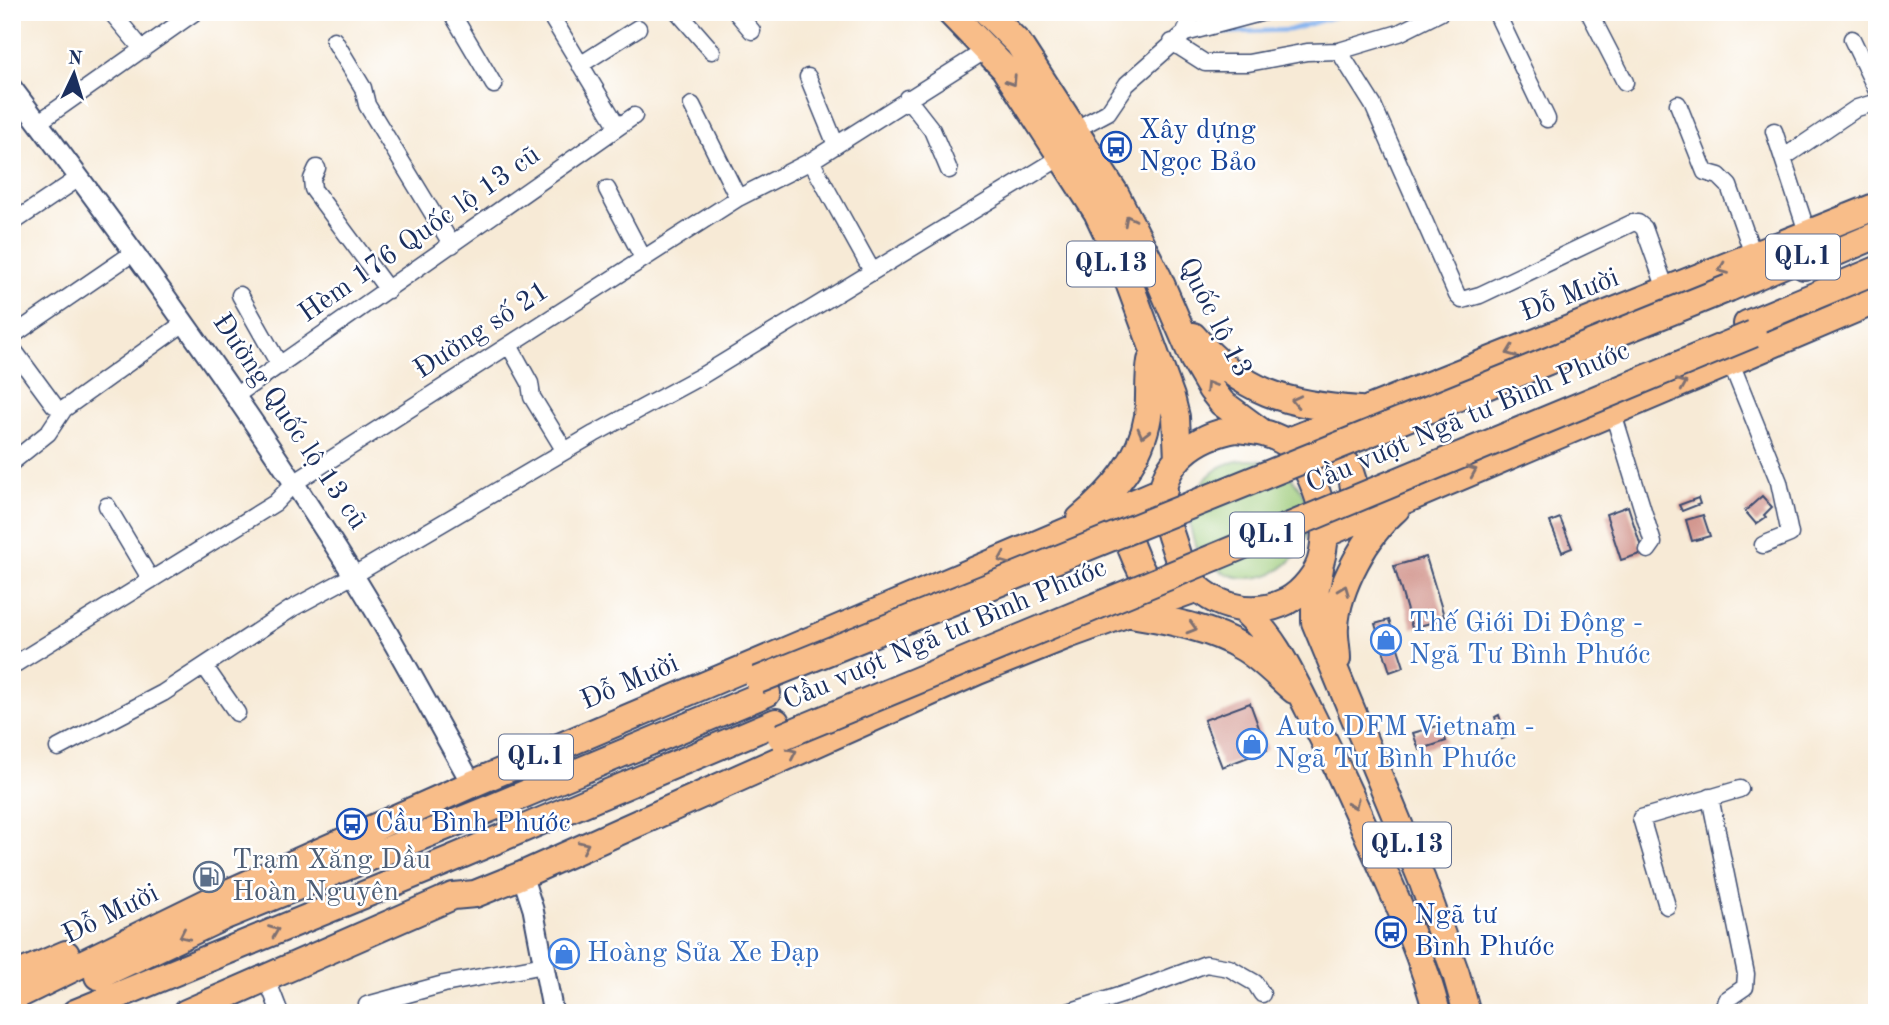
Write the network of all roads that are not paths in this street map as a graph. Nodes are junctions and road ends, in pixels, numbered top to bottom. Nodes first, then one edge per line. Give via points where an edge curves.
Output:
1 (111, 12) edge
2 (195, 12) edge
3 (452, 12) edge
4 (559, 12) edge
5 (678, 12) edge
6 (736, 12) edge
7 (950, 12) edge
8 (987, 12) edge
9 (1192, 12) edge
10 (1264, 12) edge
11 (1441, 12) edge
12 (1496, 12) edge
13 (1589, 12) edge
14 (638, 28) dead end
15 (752, 31) dead end
16 (1179, 37) junction
17 (1852, 39) dead end
18 (334, 40) dead end
19 (143, 50) junction
20 (986, 50) junction
21 (712, 51) dead end
22 (1339, 51) junction
23 (580, 65) junction
24 (808, 77) dead end
25 (1625, 82) dead end
26 (495, 85) dead end
27 (12, 88) edge
28 (1877, 91) edge
29 (907, 98) junction
30 (1877, 102) edge
31 (1678, 104) dead end
32 (692, 105) dead end
33 (634, 116) dead end
34 (1547, 119) dead end
35 (39, 122) junction
36 (618, 127) junction
37 (1074, 130) junction
38 (1774, 131) dead end
39 (836, 145) junction
40 (1783, 158) junction
41 (811, 160) junction
42 (1063, 161) junction
43 (317, 168) dead end
44 (949, 170) dead end
45 (79, 178) junction
46 (607, 189) dead end
47 (738, 198) junction
48 (1877, 206) edge
49 (12, 223) edge
50 (1877, 225) edge
51 (1808, 235) junction
52 (1877, 235) edge
53 (452, 245) junction
54 (133, 253) junction
55 (1754, 257) junction
56 (643, 258) junction
57 (1877, 270) edge
58 (872, 271) junction
59 (1877, 280) edge
60 (388, 290) junction
61 (1667, 292) junction
62 (1730, 293) junction
63 (240, 295) dead end
64 (1877, 300) edge
65 (1170, 304) junction
66 (184, 323) junction
67 (1750, 329) junction
68 (12, 336) edge
69 (509, 345) junction
70 (12, 348) edge
71 (1731, 363) junction
72 (1155, 364) junction
73 (280, 366) junction
74 (235, 396) junction
75 (54, 405) dead end
76 (1363, 410) junction
77 (1614, 413) junction
78 (1260, 431) junction
79 (1313, 431) junction
80 (1286, 442) junction
81 (565, 451) junction
82 (1178, 459) junction
83 (12, 462) edge
84 (295, 483) junction
85 (1164, 490) junction
86 (1409, 498) junction
87 (107, 506) dead end
88 (1121, 510) junction
89 (1355, 521) junction
90 (1066, 532) junction
91 (1325, 534) junction
92 (1763, 545) dead end
93 (1648, 550) dead end
94 (1321, 561) junction
95 (354, 575) junction
96 (151, 580) junction
97 (1198, 588) junction
98 (1170, 597) junction
99 (1244, 610) junction
100 (1126, 613) junction
101 (12, 666) edge
102 (205, 667) junction
103 (1338, 682) junction
104 (762, 687) joint
105 (1303, 698) junction
106 (237, 713) dead end
107 (58, 748) dead end
108 (1740, 789) dead end
109 (1710, 797) junction
110 (478, 798) junction
111 (512, 854) junction
112 (475, 894) junction
113 (1667, 906) dead end
114 (220, 908) junction
115 (544, 965) junction
116 (12, 977) edge
117 (270, 987) junction
118 (1262, 993) dead end
119 (12, 998) edge
120 (367, 1005) dead end
121 (548, 1011) edge
122 (19, 1013) edge
123 (75, 1013) edge
124 (186, 1013) edge
125 (211, 1013) edge
126 (280, 1013) edge
127 (1065, 1013) edge
128 (1437, 1013) edge
129 (1467, 1013) edge
130 (1722, 1013) edge

1 - 19 street
2 - 19 street
3 - 26 street
4 - 23 street via 551,16
5 - 21 street
6 - 15 street
7 - 20 highway, QL.13
8 - 37 highway, Quốc lộ 13 / QL.13 via 1018,43
9 - 16 street
10 - 16 street
11 - 22 street via 1399,33
12 - 34 street
13 - 25 street
14 - 23 street
16 - 22 street via 1205,63 1248,63
16 - 37 street via 1127,84 1108,112
17 - 28 street
18 - 53 street via 363,88 367,105
19 - 35 street
20 - 29 street, Đường số 21
20 -> 42 highway, QL.13 via 1004,68
22 - 61 street via 1373,104 1462,300 1639,223
23 - 36 street
24 - 39 street
27 - 35 street, Đường Quốc lộ 13 cũ
29 - 39 street, Đường số 21
29 - 44 street via 932,130
30 - 40 street via 1857,108
31 - 55 street via 1705,172 1719,176 1729,186
32 - 47 street
33 - 36 street, Hèm 176 Quốc lộ 13 cũ
35 - 45 street, Đường Quốc lộ 13 cũ
36 - 53 street, Hèm 176 Quốc lộ 13 cũ
65 -> 37 highway, Quốc lộ 13 / QL.13 via 1115,193
38 - 40 street
39 - 41 street, Đường số 21
40 - 51 street
41 - 47 street, Đường số 21
41 - 58 street
42 - 58 street
42 - 72 highway, QL.13
43 - 60 street via 313,189
45 - 49 street
45 - 54 street, Đường Quốc lộ 13 cũ
46 - 56 street
47 - 56 street, Đường số 21
48 - 51 highway, Đỗ Mười / QL.1
50 - 62 highway, QL.1
51 - 55 highway, Đỗ Mười / QL.1
52 - 62 highway, QL.1
53 - 60 street, Hèm 176 Quốc lộ 13 cũ
54 - 66 street, Đường Quốc lộ 13 cũ
54 - 68 street
55 -> 61 highway, Đỗ Mười / QL.1
56 - 69 street, Đường số 21
57 - 67 highway, QL.1
58 - 81 street via 704,376
59 - 67 highway, QL.1
60 - 73 street, Hèm 176 Quốc lộ 13 cũ
61 -> 76 highway, Đỗ Mười / QL.1
62 - 104 highway, Cầu vượt Ngã tư Bình Phước / QL.1
63 - 73 street
64 - 71 highway, QL.1
76 -> 65 highway via 1291,400 1243,382 1210,356
78 -> 65 highway, Quốc lộ 13 / QL.13 via 1216,396 1194,360
66 - 74 street, Đường Quốc lộ 13 cũ
66 - 83 street via 64,409 48,433
67 - 111 highway, Cầu vượt Ngã tư Bình Phước / QL.1 via 779,730
69 - 81 street via 530,383 532,397
69 - 84 street, Đường số 21
70 - 75 street
77 -> 71 highway, QL.1
71 - 92 street via 1779,482 1790,534
72 - 82 highway, QL.13 via 1176,417
72 -> 90 highway via 1147,417 1133,461 1113,489
73 - 74 street, Hèm 176 Quốc lộ 13 cũ
74 - 84 street, Đường Quốc lộ 13 cũ
76 - 79 highway, Đỗ Mười / QL.1
86 -> 77 highway, QL.1
77 - 93 street via 1653,543
78 - 80 highway, QL.13
78 - 82 highway, QL.13 via 1217,432 1200,439
79 - 80 highway, Đỗ Mười / QL.1
79 - 89 highway via 1333,445 1351,476
80 - 91 highway, QL.13 via 1320,499
81 - 95 street
82 - 85 highway, QL.13
84 - 95 street, Đường Quốc lộ 13 cũ
84 - 96 street, Đường số 21 via 275,503
85 - 88 highway, Đỗ Mười / QL.1
85 - 97 highway, QL.13 via 1163,504 1175,547 1184,571
86 - 89 highway, QL.1
103 -> 86 highway via 1335,627 1341,597 1367,541
87 - 96 street
88 - 90 highway, Đỗ Mười / QL.1
88 - 98 highway via 1150,584
89 - 91 highway, QL.1
90 -> 110 highway, Đỗ Mười / QL.1
91 - 94 highway, QL.13
94 - 99 highway, QL.13 via 1289,600
94 - 103 highway, QL.13 via 1315,622
95 - 102 street via 291,609
95 - 110 street, Đường Quốc lộ 13 cũ
96 - 101 street, Đường số 21
97 - 98 highway, QL.1
97 - 99 highway, QL.13 via 1220,603
98 - 100 highway, QL.1
99 - 105 highway, QL.13 via 1272,638
100 -> 105 highway via 1184,625 1235,643
111 -> 100 highway, QL.1
102 - 106 street
102 - 107 street
103 - 129 highway, QL.13 via 1422,880
104 - 110 highway, Đỗ Mười / QL.1
105 -> 128 highway, QL.13 via 1394,894
108 - 109 street
109 - 113 street via 1641,818
109 - 130 street via 1746,974 1745,987 1726,1000
110 - 114 highway, Đỗ Mười / QL.1
110 - 114 highway, Đỗ Mười / QL.1 via 259,879
111 - 112 highway, QL.1
111 - 115 street via 533,909
123 -> 111 highway, QL.1
112 - 117 highway, QL.1 via 459,907
112 - 124 highway, QL.1 via 453,896
114 - 116 highway, QL.1 via 195,901 161,912
114 - 119 highway, Đỗ Mười / QL.1
114 -> 122 highway, Đỗ Mười / QL.1
115 - 120 street via 444,984
115 - 121 street
117 - 125 highway, QL.1
117 - 126 street
118 - 127 street via 1255,983 1229,968 1206,964

